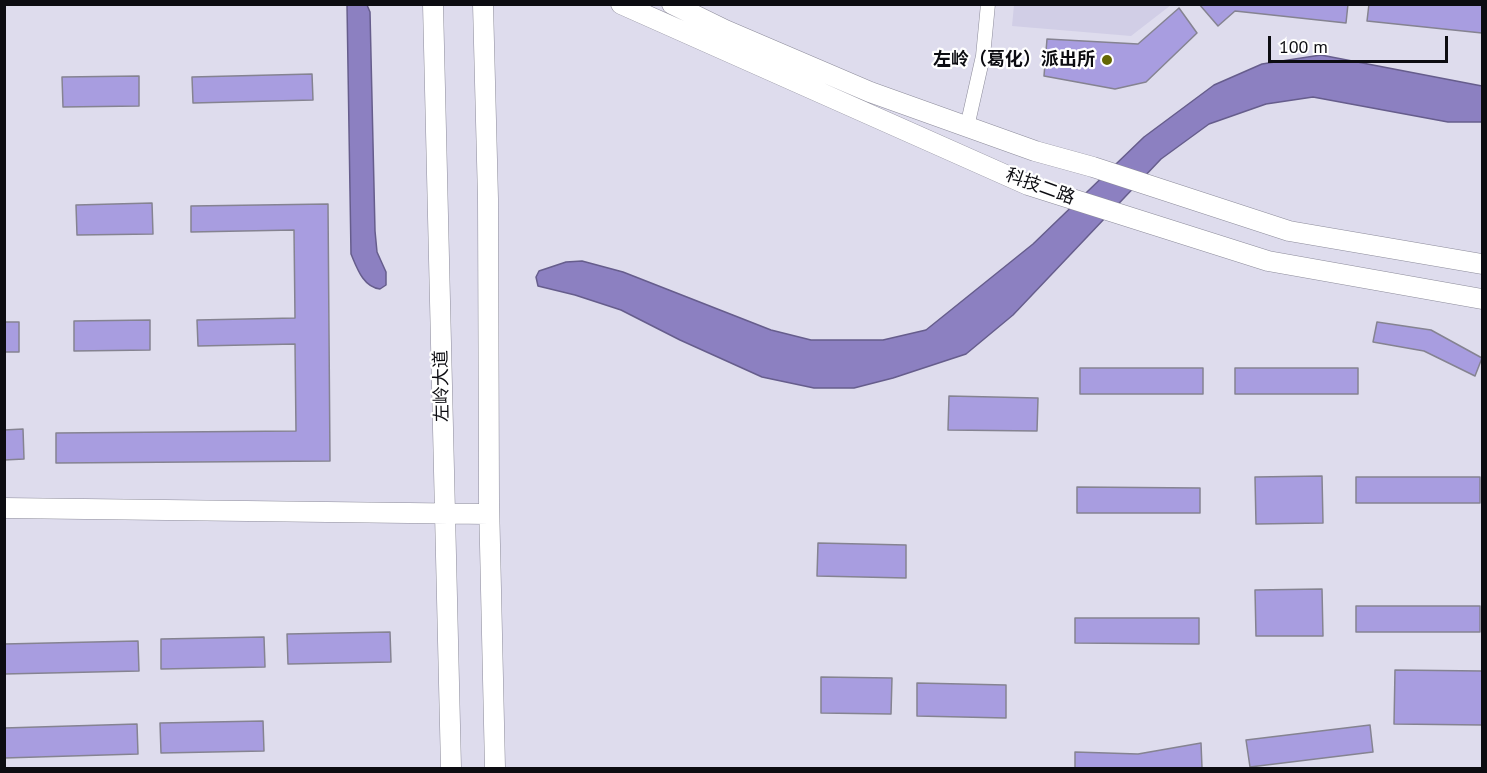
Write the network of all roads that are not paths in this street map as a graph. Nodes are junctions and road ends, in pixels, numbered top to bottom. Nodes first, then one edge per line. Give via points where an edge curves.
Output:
1 (433, 4) edge
2 (483, 4) edge
3 (621, 4) edge
4 (672, 4) edge
5 (988, 4) edge
6 (967, 127) junction
7 (1482, 264) edge
8 (1482, 299) edge
9 (4, 508) edge
10 (445, 513) junction
11 (489, 514) junction
12 (451, 768) edge
13 (495, 768) edge

1 - 10 street, 左岭大道
2 - 11 street
3 - 8 street, 科技二路 via 1017,181 1268,261
4 - 6 street, 科技二路 via 870,92
5 - 6 street via 983,56
6 - 7 street, 科技二路 via 1289,231
9 - 10 street
10 - 11 street
10 - 12 street, 左岭大道
11 - 13 street

